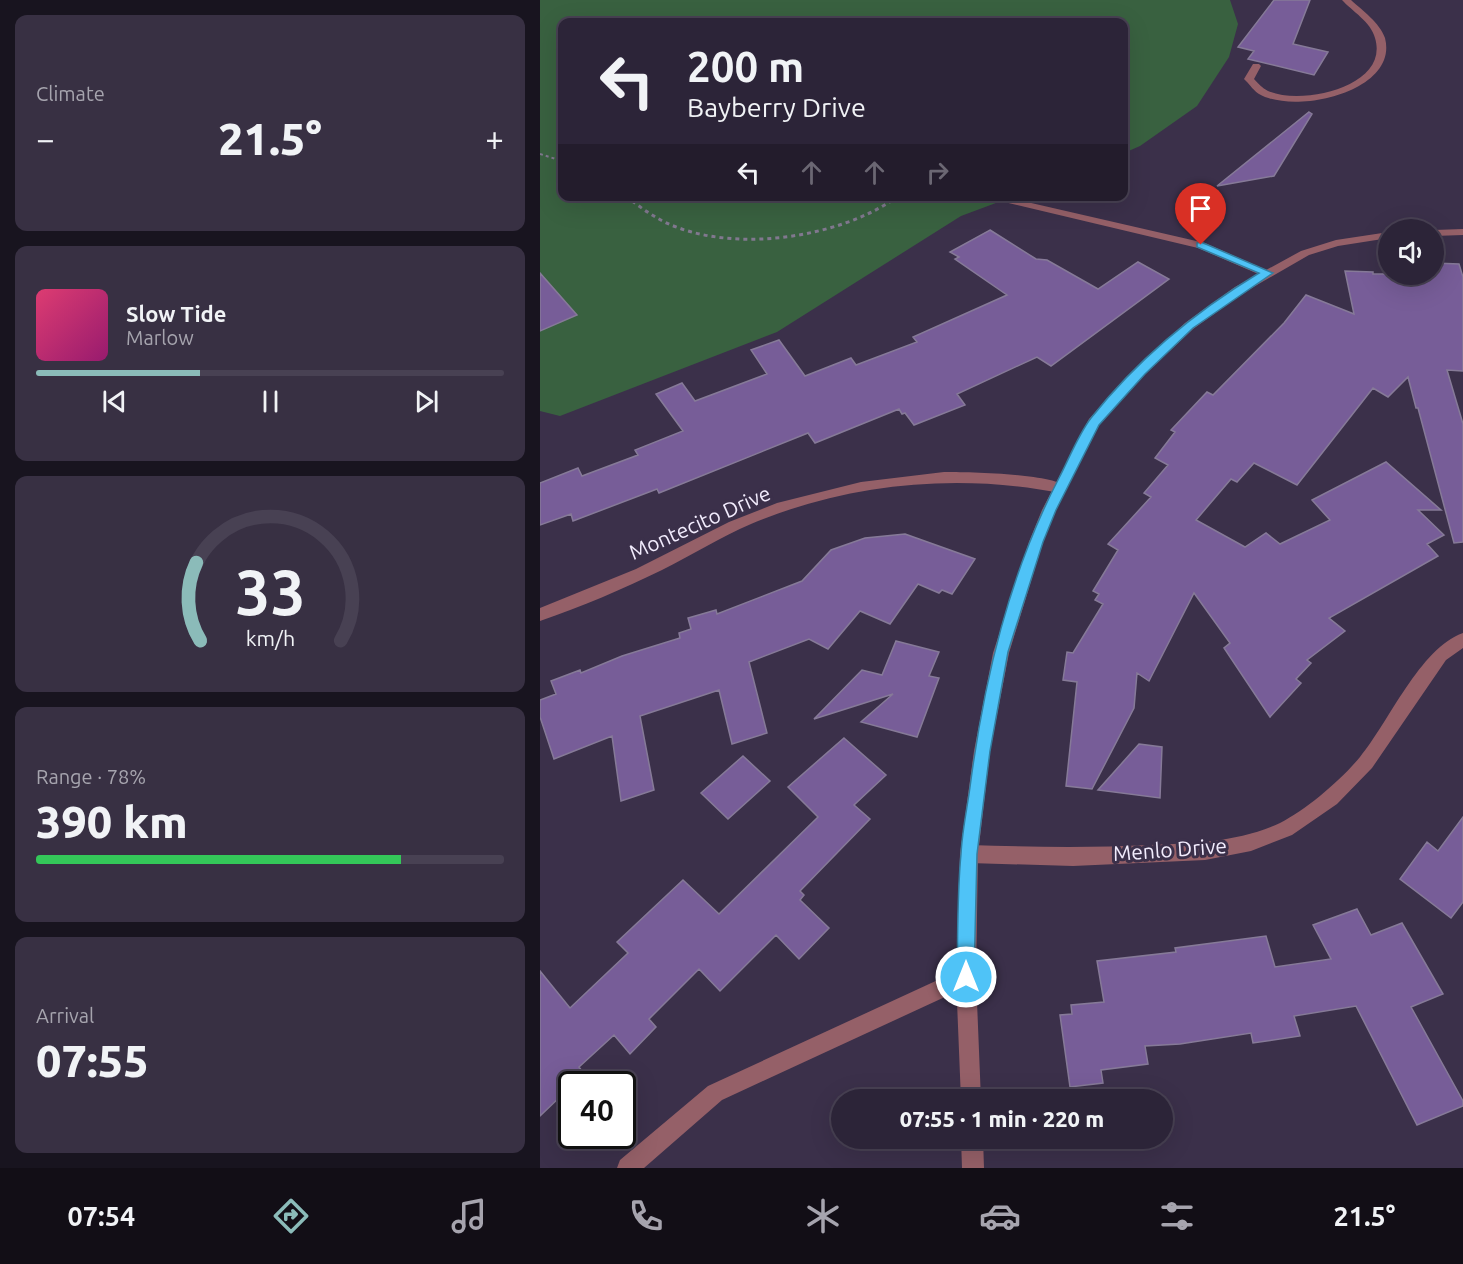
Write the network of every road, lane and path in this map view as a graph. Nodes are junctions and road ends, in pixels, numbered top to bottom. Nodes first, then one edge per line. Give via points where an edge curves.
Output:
1 (1346, 0) edge
2 (1256, 66) dead end
3 (540, 154) edge
4 (558, 160) edge
5 (631, 201) edge
6 (890, 201) edge
7 (1006, 201) edge
8 (1463, 232) edge
9 (1444, 233) edge
10 (1378, 237) edge
11 (1267, 273) junction
12 (1060, 488) junction
13 (540, 615) edge
14 (1463, 640) edge
15 (969, 854) junction
16 (966, 977) junction
17 (971, 1089) edge
18 (973, 1149) edge
19 (628, 1168) edge
20 (974, 1168) edge

1 - 2 street via 1379,36 1382,48 1377,65 1368,76 1336,94 1317,99 1284,98 1253,87 1249,79
3 - 4 path
5 - 6 path via 641,211 688,232 762,238 832,227
7 - 11 street via 1201,245
8 - 9 street
10 - 11 street via 1319,248
11 - 12 street via 1190,326 1140,371 1094,422
12 - 13 street, Montecito Drive via 997,477 921,480 841,491 748,520 640,573
12 - 15 street via 1036,542 1001,652 982,751
14 - 15 street, Menlo Drive via 1440,656 1366,763 1331,798 1286,829 1251,842 1205,851 1073,857
15 - 16 street
16 - 17 street
16 - 19 street via 715,1093
18 - 20 street

